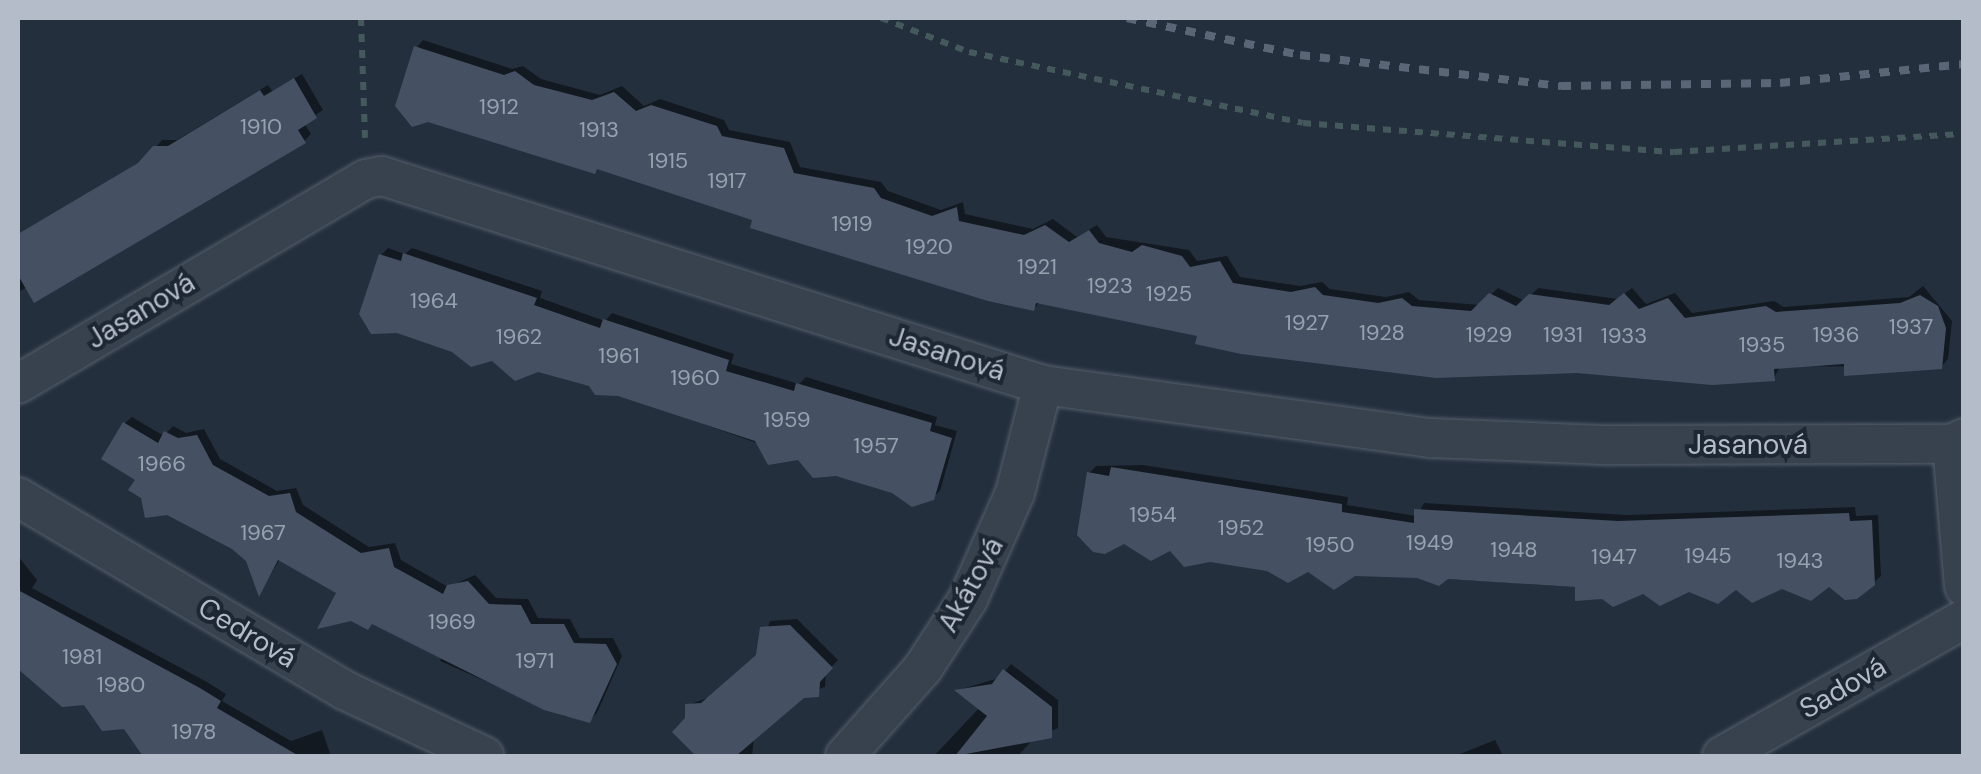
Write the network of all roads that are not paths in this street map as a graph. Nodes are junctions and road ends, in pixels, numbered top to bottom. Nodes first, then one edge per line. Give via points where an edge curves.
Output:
1 (18, 384) edge
2 (1044, 385) junction
3 (1958, 441) edge
4 (18, 497) edge
5 (1964, 586) edge
6 (1964, 619) edge
7 (484, 756) edge
8 (845, 756) edge
9 (1722, 756) edge

1 - 2 street, Jasanová via 366,179 400,178
2 - 3 street, Jasanová via 1431,438 1609,445
2 - 8 street, Akátová via 1015,493 968,600 922,668
3 - 5 street, Jasanová
4 - 7 street, Cedrová via 344,690
6 - 9 street, Sadová

